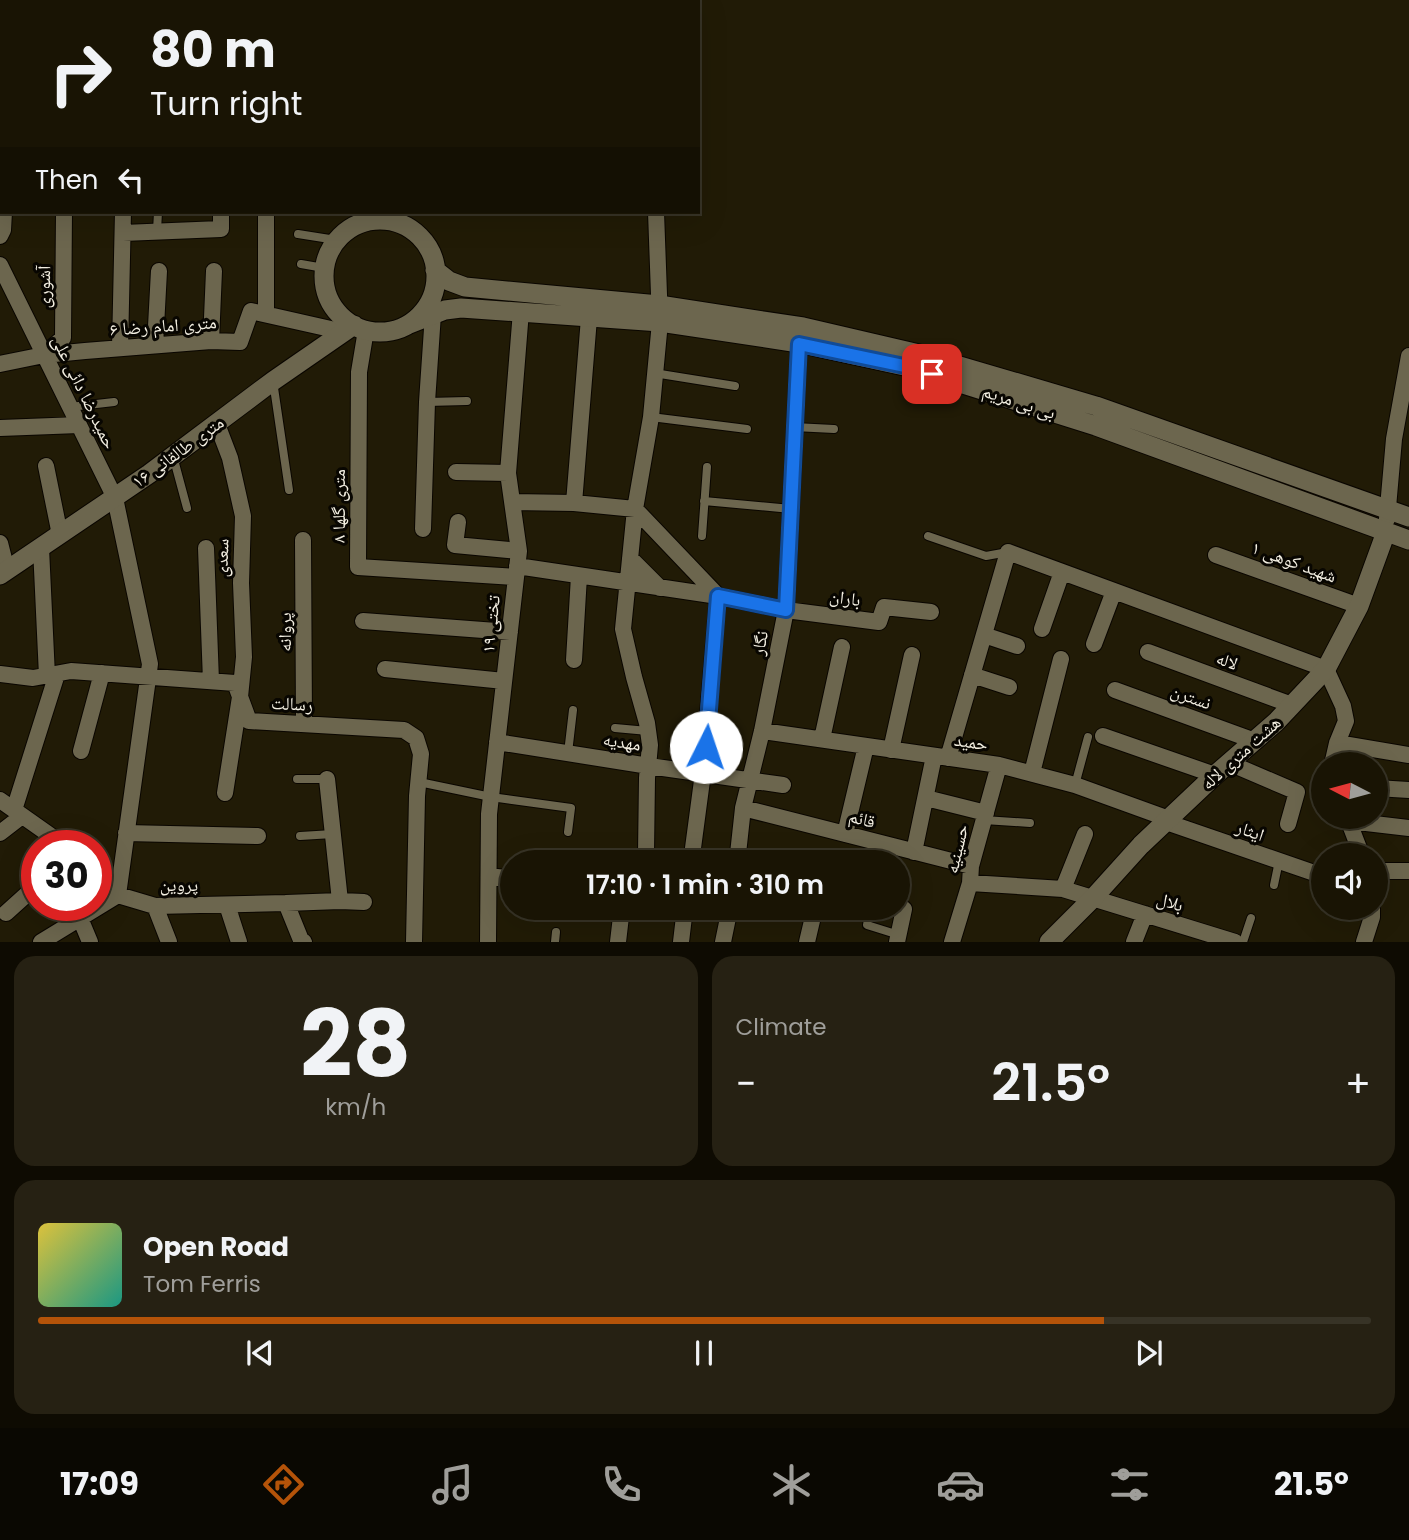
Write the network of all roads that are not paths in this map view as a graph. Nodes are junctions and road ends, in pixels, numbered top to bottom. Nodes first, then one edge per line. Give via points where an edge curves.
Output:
1 (4, 214) edge
2 (64, 214) edge
3 (123, 214) edge
4 (158, 214) edge
5 (221, 214) edge
6 (266, 214) edge
7 (347, 214) edge
8 (656, 214) edge
9 (403, 219) edge
10 (157, 232) junction
11 (123, 233) junction
12 (298, 234) dead end
13 (0, 236) edge
14 (339, 237) junction
15 (301, 264) dead end
16 (0, 265) edge
17 (324, 268) junction
18 (435, 270) junction
19 (159, 271) dead end
20 (214, 271) dead end
21 (521, 312) junction
22 (659, 313) junction
23 (266, 314) junction
24 (433, 314) junction
25 (589, 318) junction
26 (407, 325) junction
27 (355, 329) junction
28 (211, 341) junction
29 (799, 344) junction
30 (155, 345) junction
31 (120, 348) junction
32 (44, 355) junction
33 (1409, 356) edge
34 (0, 364) edge
35 (654, 373) junction
36 (273, 382) junction
37 (735, 386) dead end
38 (467, 401) dead end
39 (114, 402) dead end
40 (426, 402) junction
41 (70, 407) junction
42 (651, 417) junction
43 (217, 424) junction
44 (79, 425) junction
45 (794, 427) junction
46 (0, 428) edge
47 (747, 429) dead end
48 (834, 429) dead end
49 (173, 456) junction
50 (46, 466) dead end
51 (707, 467) dead end
52 (456, 472) dead end
53 (508, 473) junction
54 (289, 490) dead end
55 (115, 498) junction
56 (512, 502) junction
57 (704, 502) junction
58 (574, 503) junction
59 (187, 508) dead end
60 (635, 509) junction
61 (791, 509) junction
62 (1388, 509) junction
63 (1409, 517) edge
64 (458, 522) dead end
65 (423, 529) dead end
66 (1386, 532) junction
67 (60, 535) junction
68 (702, 536) dead end
69 (928, 536) dead end
70 (303, 540) dead end
71 (1409, 540) edge
72 (0, 543) edge
73 (41, 548) junction
74 (206, 548) dead end
75 (1008, 552) junction
76 (1216, 555) dead end
77 (630, 558) junction
78 (517, 565) junction
79 (1062, 572) junction
80 (3, 573) edge
81 (579, 576) junction
82 (627, 583) junction
83 (660, 588) junction
84 (1114, 591) junction
85 (718, 596) junction
86 (1359, 606) junction
87 (786, 610) junction
88 (931, 612) dead end
89 (363, 621) dead end
90 (1042, 629) dead end
91 (510, 632) junction
92 (984, 635) junction
93 (1094, 644) dead end
94 (1017, 646) dead end
95 (842, 647) dead end
96 (1148, 652) dead end
97 (912, 655) dead end
98 (1061, 659) dead end
99 (574, 660) dead end
100 (385, 669) dead end
101 (1326, 669) junction
102 (149, 670) junction
103 (102, 673) junction
104 (0, 674) edge
105 (52, 675) junction
106 (972, 675) junction
107 (211, 681) junction
108 (504, 681) junction
109 (1009, 687) dead end
110 (1115, 690) dead end
111 (240, 697) junction
112 (1292, 705) junction
113 (573, 710) dead end
114 (304, 723) junction
115 (615, 728) dead end
116 (648, 731) junction
117 (762, 731) junction
118 (1095, 736) joint
119 (822, 739) junction
120 (1255, 741) junction
121 (497, 742) junction
122 (1337, 743) junction
123 (866, 746) junction
124 (891, 750) junction
125 (81, 751) dead end
126 (1335, 752) edge
127 (568, 753) junction
128 (1409, 755) edge
129 (941, 757) junction
130 (999, 765) junction
131 (649, 766) junction
132 (1222, 769) junction
133 (704, 773) junction
134 (1032, 773) junction
135 (297, 779) dead end
136 (327, 779) joint
137 (750, 780) junction
138 (419, 782) junction
139 (783, 785) dead end
140 (1075, 785) junction
141 (1388, 789) edge
142 (1409, 790) edge
143 (225, 793) dead end
144 (491, 797) junction
145 (926, 799) junction
146 (0, 800) edge
147 (743, 808) junction
148 (18, 813) junction
149 (985, 817) junction
150 (1167, 820) junction
151 (1030, 823) dead end
152 (1288, 824) dead end
153 (1388, 825) edge
154 (1409, 828) edge
155 (42, 830) edge
156 (568, 832) dead end
157 (0, 833) edge
158 (126, 833) junction
159 (333, 834) junction
160 (845, 834) junction
161 (1085, 834) dead end
162 (258, 836) dead end
163 (300, 836) dead end
164 (646, 850) edge
165 (693, 850) edge
166 (738, 850) edge
167 (914, 852) junction
168 (1279, 861) junction
169 (971, 866) junction
170 (1388, 871) edge
171 (1409, 871) edge
172 (1311, 872) edge
173 (489, 876) junction
174 (500, 878) edge
175 (970, 883) junction
176 (1274, 885) dead end
177 (1063, 889) junction
178 (118, 895) junction
179 (1094, 897) junction
180 (112, 898) edge
181 (21, 900) edge
182 (340, 901) junction
183 (364, 902) dead end
184 (286, 903) junction
185 (227, 905) junction
186 (155, 906) junction
187 (6, 914) dead end
188 (1145, 914) junction
189 (1251, 918) dead end
190 (621, 920) edge
191 (684, 920) edge
192 (728, 920) edge
193 (812, 920) edge
194 (868, 920) edge
195 (902, 920) edge
196 (1371, 920) edge
197 (75, 921) edge
198 (81, 921) edge
199 (898, 938) edge
200 (1212, 938) edge
201 (41, 942) edge
202 (90, 942) edge
203 (169, 942) edge
204 (239, 942) edge
205 (304, 942) edge
206 (414, 942) edge
207 (488, 942) edge
208 (618, 942) edge
209 (681, 942) edge
210 (723, 942) edge
211 (807, 942) edge
212 (952, 942) edge
213 (1049, 942) edge
214 (1135, 942) edge
215 (1235, 942) edge
216 (1243, 942) edge
217 (1364, 942) edge

1 - 13 street
2 - 32 street, آشوری via 63,338
3 - 11 street
4 - 10 lane
5 - 10 street via 221,229
6 - 23 street
7 - 14 street
8 - 22 street
9 - 14 street via 361,222
9 - 18 street via 421,237
10 - 11 street
11 - 31 street
12 - 14 lane
14 - 17 street
15 - 17 lane
16 - 32 street, حمیدرضا دائی علی
17 - 27 street via 330,302
18 - 22 street, بی بی مریم via 465,287
18 - 26 street via 429,302
19 - 30 street
20 - 28 street
21 - 24 street, بی بی مریم via 461,308
21 - 25 street, بی بی مریم
21 - 53 street, تختی ۱۹
22 - 25 street, بی بی مریم
22 - 29 street, بی بی مریم
22 - 35 street
22 - 62 street, بی بی مریم via 803,327 919,354 1096,406
23 - 27 street
23 - 28 street, ۶ متری امام رضا via 251,311 240,342
24 - 26 street, بی بی مریم
24 - 40 street
25 - 58 street
26 - 27 street via 387,331
27 - 36 street, ۱۶ متری طالقانی
27 - 78 street, ۸ متری گلها via 358,567
28 - 30 street, ۶ متری امام رضا
29 - 45 street, نگار
29 - 66 street, بی بی مریم via 909,367 1071,418
30 - 31 street, ۶ متری امام رضا
31 - 32 street, ۶ متری امام رضا
32 - 34 street, ۶ متری امام رضا
32 - 41 street, حمیدرضا دائی علی
33 - 62 street via 1394,439
35 - 37 lane
35 - 42 street
36 - 43 street, ۱۶ متری طالقانی
36 - 54 lane
38 - 40 lane
39 - 41 lane
40 - 65 street
41 - 44 street, حمیدرضا دائی علی
42 - 47 lane
42 - 60 street
43 - 49 street, ۱۶ متری طالقانی
43 - 111 street, سعدی via 243,516
44 - 46 street
44 - 55 street, حمیدرضا دائی علی
45 - 48 lane
45 - 61 street, نگار
49 - 55 street, ۱۶ متری طالقانی
49 - 59 lane
50 - 67 street
51 - 57 lane
52 - 53 street
53 - 56 street, تختی ۱۹
55 - 67 street, ۱۶ متری طالقانی
55 - 102 street, حمیدرضا دائی علی
56 - 58 street
56 - 78 street, تختی ۱۹
57 - 61 lane
57 - 68 lane
58 - 60 street
60 - 77 street
60 - 85 street
61 - 87 street, نگار
62 - 63 street, بی بی مریم
62 - 66 street
64 - 78 street via 455,545
66 - 71 street, بی بی مریم
66 - 86 street, هشت متری لاله
67 - 73 street, ۱۶ متری طالقانی
69 - 75 lane via 986,556
70 - 114 street, پروانه
72 - 80 street
73 - 80 street, ۱۶ متری طالقانی
73 - 105 street
74 - 107 street
75 - 79 street
75 - 92 street
76 - 86 street, شهید کوهی ۱
77 - 82 street
77 - 83 street
78 - 81 street
78 - 91 street, تختی ۱۹
79 - 84 street
79 - 90 street
81 - 82 street
81 - 99 street
82 - 83 street
82 - 116 street via 624,629
83 - 85 street
84 - 93 street
84 - 101 street
85 - 87 street
85 - 133 street
86 - 101 street, هشت متری لاله
87 - 88 street, باران via 879,622 884,607
87 - 117 street, نگار
89 - 91 street
91 - 108 street, تختی ۱۹
92 - 94 street
92 - 106 street
95 - 119 street
96 - 112 street, لاله
97 - 124 street
98 - 134 street
100 - 108 street
101 - 112 street, هشت متری لاله
101 - 122 street via 1346,722
102 - 103 street, رسالت
102 - 107 street, رسالت
102 - 158 street
103 - 105 street, رسالت
103 - 125 street
104 - 105 street, رسالت
105 - 148 street
106 - 109 street
106 - 129 street
107 - 111 street, رسالت via 235,683
108 - 121 street, تختی ۱۹
110 - 120 street, نسترن
111 - 114 street, رسالت via 249,721
111 - 143 street, سعدی
112 - 120 street, هشت متری لاله
113 - 127 lane
114 - 138 street, رسالت via 404,730 416,738 421,754
115 - 116 lane
116 - 131 street
117 - 119 street, حمید
117 - 137 street, نگار
118 - 132 street
118 - 140 lane
119 - 123 street, حمید
120 - 132 street, هشت متری لاله
121 - 127 street, مهدیه
121 - 144 street, تختی ۱۹
122 - 126 street
122 - 128 street
123 - 124 street, حمید
123 - 160 street
124 - 129 street, حمید
127 - 131 street, مهدیه
129 - 130 street, حمید
129 - 145 street
130 - 134 street, حمید
130 - 149 street, حسینیه
131 - 133 street, مهدیه
131 - 164 street
132 - 150 street, هشت متری لاله
132 - 152 street via 1297,792
133 - 137 street, مهدیه
133 - 165 street
134 - 140 street, حمید
135 - 136 lane
136 - 159 street
137 - 139 street, مهدیه
137 - 147 street, نگار
138 - 144 lane
138 - 206 street
140 - 150 street, حمید
141 - 142 street
144 - 156 lane via 571,808
144 - 173 street, تختی ۱۹
145 - 149 street
145 - 167 street
146 - 148 street
147 - 160 street, قائم
147 - 166 street, نگار
148 - 155 street
148 - 157 street
149 - 151 lane
149 - 169 street, حسینیه
150 - 168 street, ایثار
150 - 179 street, هشت متری لاله
153 - 154 street
158 - 162 street
158 - 178 street
159 - 163 lane
159 - 182 street
160 - 167 street, قائم
161 - 177 street
167 - 169 street, قائم
168 - 172 street, ایثار
168 - 176 lane
169 - 175 street, حسینیه
170 - 171 street
173 - 174 street
173 - 207 street, تختی ۱۹
175 - 177 street, بلال
175 - 212 street, حسینیه
177 - 179 street, بلال
178 - 180 street
178 - 186 street, پروین
179 - 188 street, بلال
179 - 213 street, هشت متری لاله
181 - 187 street
182 - 183 street, پروین
182 - 184 street, پروین
184 - 185 street, پروین
184 - 205 street
185 - 186 street, پروین
185 - 204 street
186 - 203 street
188 - 200 street, بلال
188 - 214 street
189 - 216 lane
190 - 208 street
191 - 209 street
192 - 210 street
193 - 211 street
194 - 199 lane via 867,925
195 - 199 street
196 - 217 street
197 - 201 street
198 - 202 street
200 - 215 street, بلال

